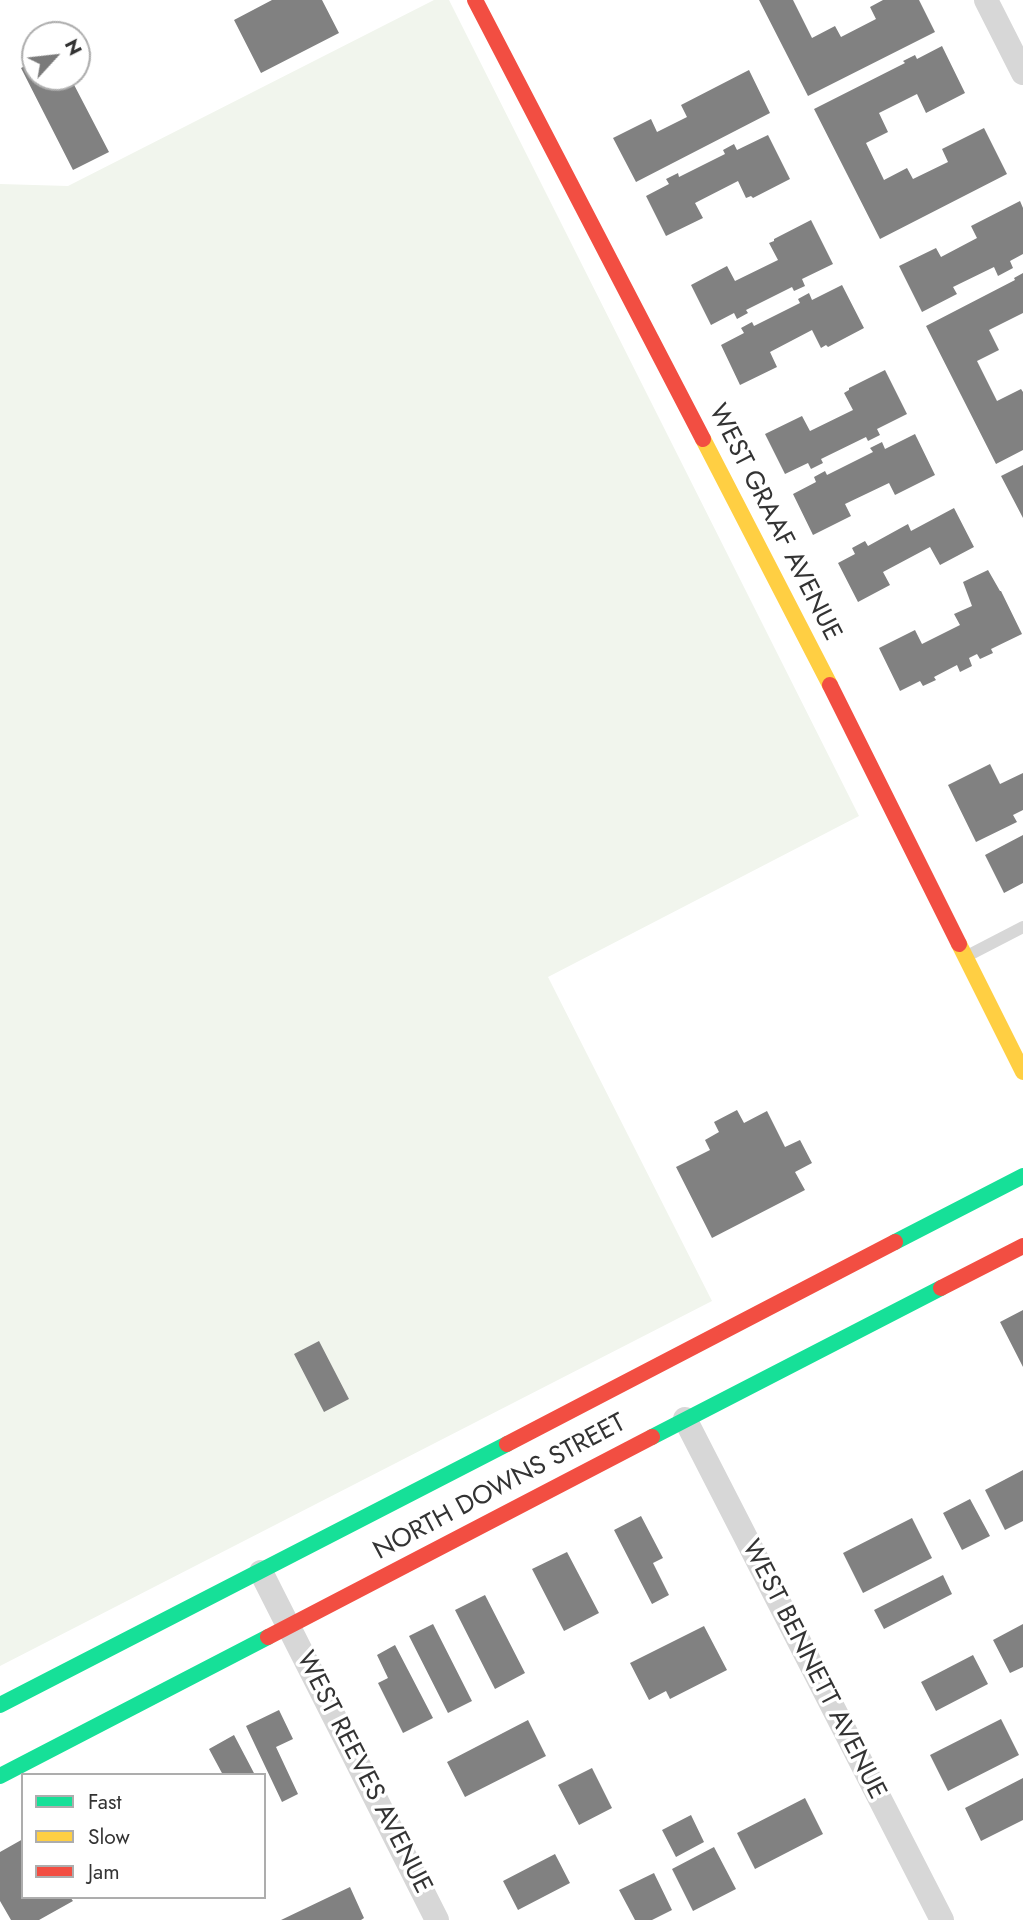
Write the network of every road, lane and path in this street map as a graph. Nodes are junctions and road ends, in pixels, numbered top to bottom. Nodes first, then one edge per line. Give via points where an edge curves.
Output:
1 (475, 0) edge
2 (986, 0) edge
3 (1023, 74) edge
4 (1023, 927) edge
5 (965, 957) junction
6 (1023, 1072) edge
7 (1023, 1176) edge
8 (1023, 1246) edge
9 (684, 1419) junction
10 (261, 1572) junction
11 (289, 1626) junction
12 (0, 1705) edge
13 (0, 1776) edge
14 (437, 1920) edge
15 (942, 1920) edge

1 - 5 street, WEST GRAAF AVENUE via 800,625
2 - 3 street
4 - 5 lane
5 - 6 street, WEST GRAAF AVENUE
7 - 10 street, NORTH DOWNS STREET
8 - 9 street, NORTH DOWNS STREET
9 - 11 street, NORTH DOWNS STREET
9 - 15 street, WEST BENNETT AVENUE
10 - 11 street, WEST REEVES AVENUE
10 - 12 street, NORTH DOWNS STREET
11 - 13 street, NORTH DOWNS STREET
11 - 14 street, WEST REEVES AVENUE

